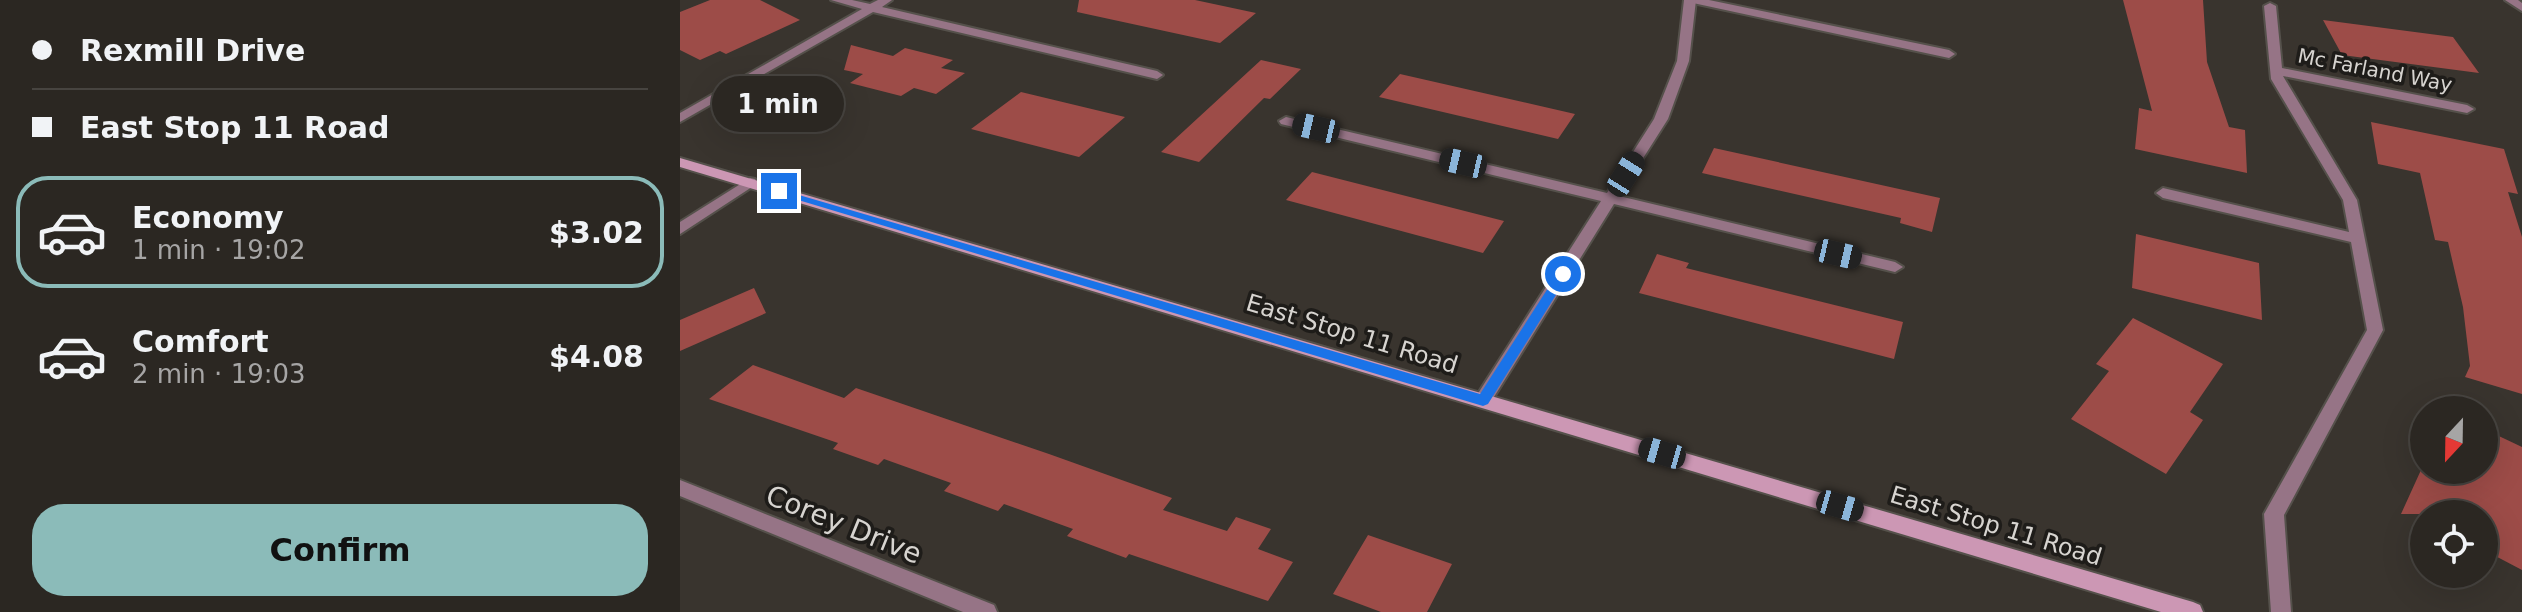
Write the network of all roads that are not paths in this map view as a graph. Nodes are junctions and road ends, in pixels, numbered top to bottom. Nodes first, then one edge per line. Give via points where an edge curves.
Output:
1 (837, 0) edge
2 (886, 0) edge
3 (1691, 0) edge
4 (2511, 0) edge
5 (2270, 6) dead end
6 (871, 8) junction
7 (2522, 8) edge
8 (1949, 54) dead end
9 (2276, 71) junction
10 (1157, 75) dead end
11 (2467, 109) dead end
12 (680, 118) edge
13 (1286, 121) dead end
14 (680, 162) edge
15 (750, 182) junction
16 (2163, 193) dead end
17 (1611, 198) junction
18 (680, 229) edge
19 (2358, 239) junction
20 (1895, 267) dead end
21 (1483, 400) junction
22 (680, 488) edge
23 (987, 612) edge
24 (2193, 612) edge
25 (2281, 612) edge

1 - 6 street
2 - 6 street
3 - 8 street
3 - 17 street via 1683,61 1668,104
4 - 7 street
5 - 9 street
6 - 10 street
6 - 12 street
9 - 11 street, Mc Farland Way
9 - 19 street via 2350,200
13 - 17 street
14 - 15 main road, East Stop 11 Road
15 - 18 street
15 - 21 main road, East Stop 11 Road
16 - 19 street
17 - 20 street
17 - 21 street
19 - 25 street via 2375,330 2274,514
21 - 24 main road, East Stop 11 Road
22 - 23 street, Corey Drive

